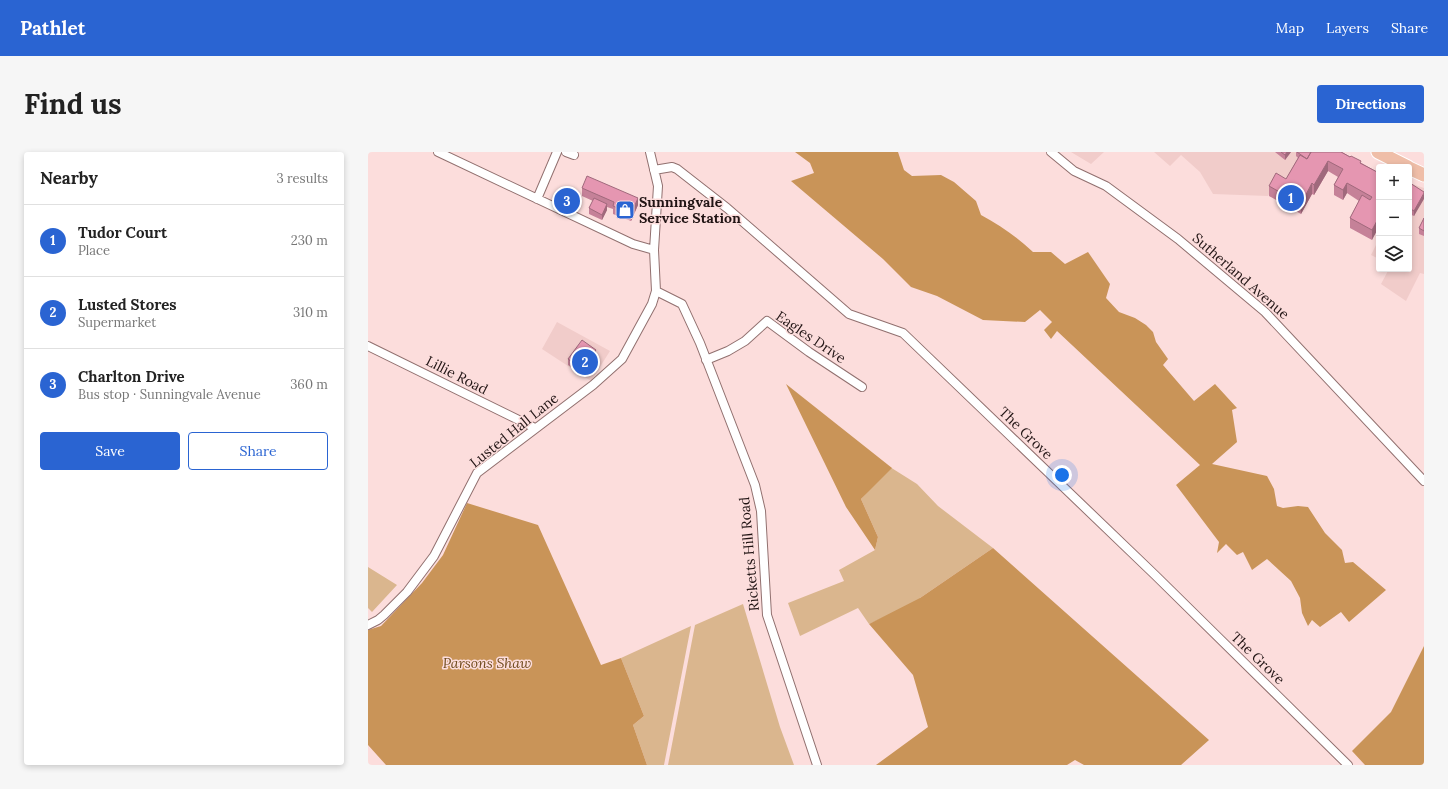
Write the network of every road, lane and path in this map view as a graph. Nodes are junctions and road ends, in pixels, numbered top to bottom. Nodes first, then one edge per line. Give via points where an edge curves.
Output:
1 (438, 152) edge
2 (558, 152) edge
3 (650, 152) edge
4 (1051, 152) edge
5 (1378, 152) edge
6 (1402, 164) edge
7 (1412, 169) edge
8 (654, 170) junction
9 (1424, 175) edge
10 (537, 199) junction
11 (654, 250) junction
12 (656, 291) junction
13 (368, 346) edge
14 (706, 360) junction
15 (862, 387) dead end
16 (535, 428) junction
17 (1424, 481) edge
18 (368, 625) edge
19 (817, 765) edge
20 (1348, 765) edge

1 - 10 street
2 - 10 street
3 - 8 street, Lusted Hall Lane
4 - 17 street, Sutherland Avenue via 1074,171 1106,186 1173,235 1265,312
5 - 6 main road
7 - 9 main road
8 - 11 street, Lusted Hall Lane via 658,186
8 - 20 street, The Grove via 677,169 727,208 849,314 903,333
10 - 11 street via 633,244
11 - 12 street, Lusted Hall Lane
12 - 14 street, Ricketts Hill Road via 682,304
12 - 16 street, Lusted Hall Lane via 652,304 622,359
13 - 16 street, Lillie Road
14 - 15 street, Eagles Drive via 728,351 767,321
14 - 19 street, Ricketts Hill Road via 755,485 761,511 766,615
16 - 18 street, Lusted Hall Lane via 477,473 434,556 407,592 384,616

